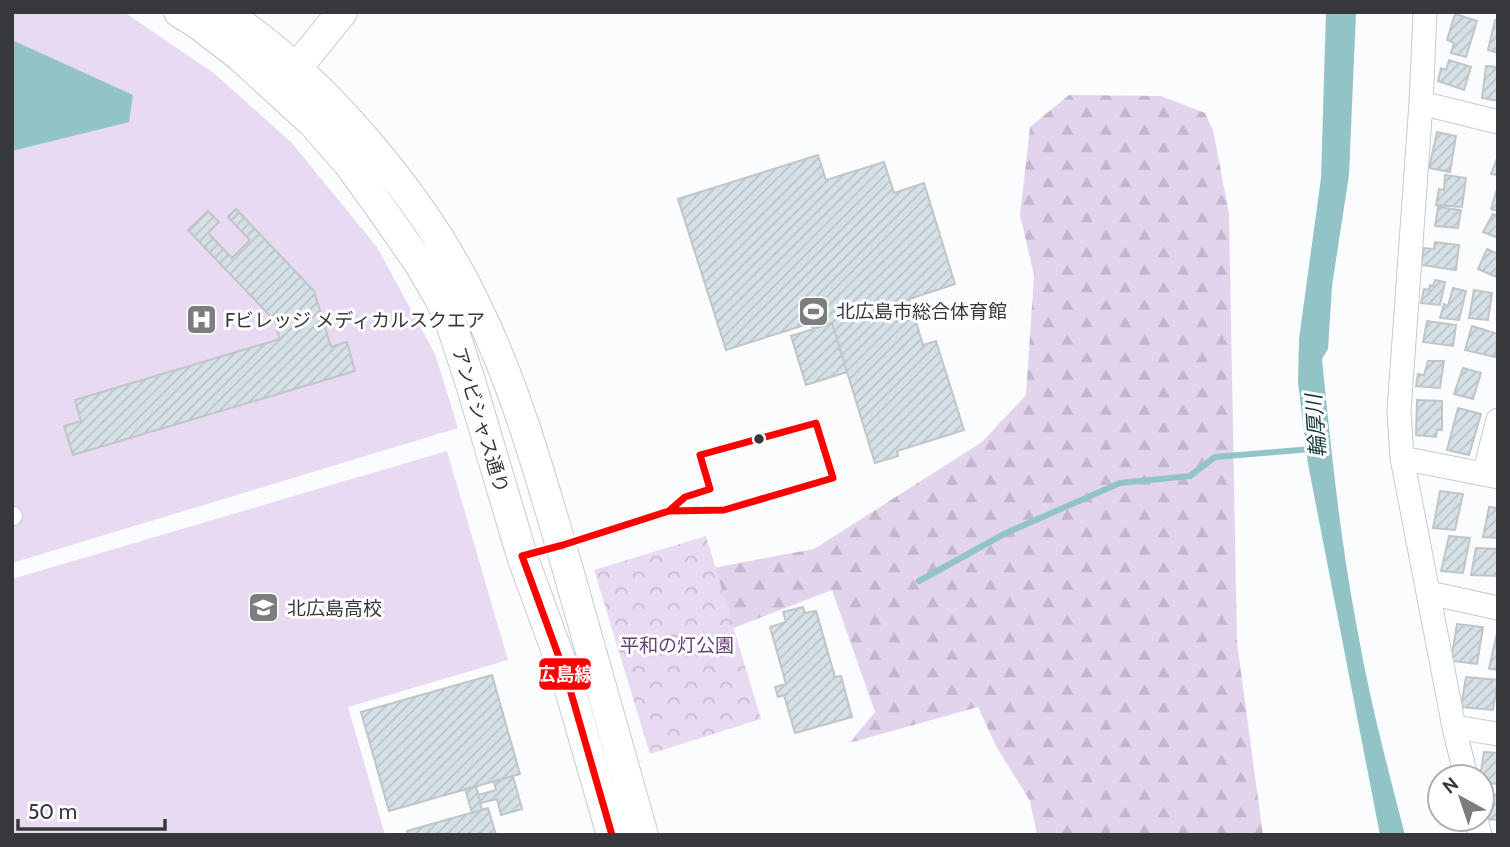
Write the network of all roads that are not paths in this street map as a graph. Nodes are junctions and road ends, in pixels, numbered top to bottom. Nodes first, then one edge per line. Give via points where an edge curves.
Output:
1 (179, 12) edge
2 (223, 12) edge
3 (342, 12) edge
4 (1425, 12) edge
5 (287, 80) junction
6 (1422, 103) junction
7 (1498, 122) edge
8 (1498, 420) edge
9 (1402, 458) junction
10 (1491, 476) edge
11 (1429, 593) junction
12 (1498, 608) edge
13 (1454, 727) junction
14 (1498, 734) edge
15 (1463, 763) edge
16 (612, 835) edge
17 (643, 835) edge

1 - 5 street, アンビシャス通り
2 - 5 street, アンビシャス通り via 266,44
3 - 5 street
4 - 6 street
5 - 16 street, アンビシャス通り via 314,124 349,164 419,262 449,317 522,556 567,679
5 - 17 street, アンビシャス通り via 366,141 411,198 478,309 526,428
6 - 7 street
6 - 9 street via 1399,411
8 - 10 street
9 - 10 street
9 - 11 street
11 - 12 street
11 - 13 street
13 - 14 street
13 - 15 street

